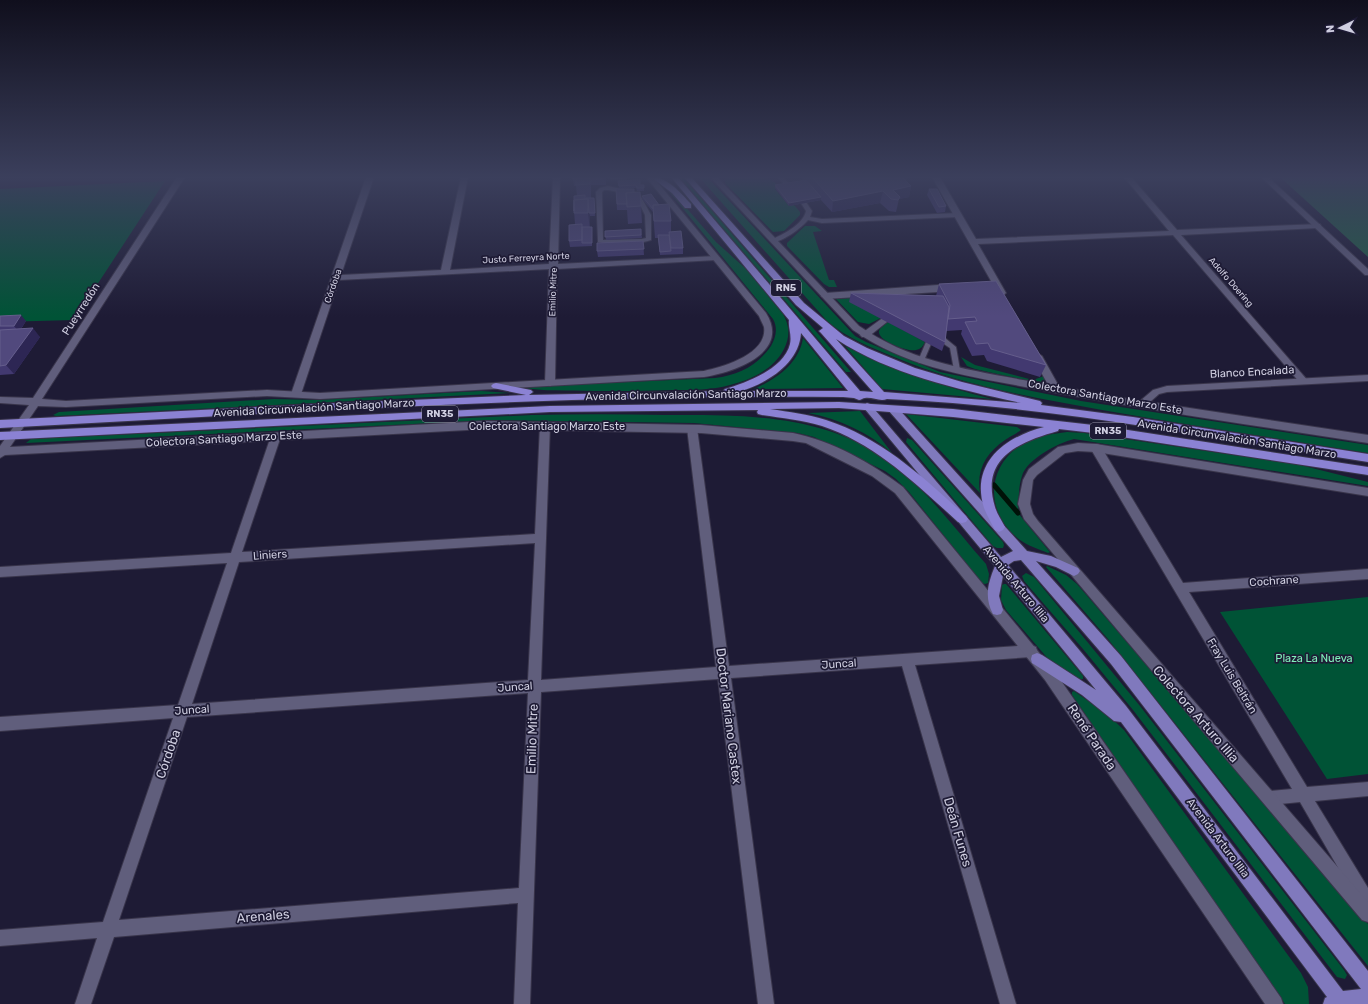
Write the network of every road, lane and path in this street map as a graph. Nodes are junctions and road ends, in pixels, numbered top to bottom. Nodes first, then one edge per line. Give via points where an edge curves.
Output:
1 (151, 224) edge
2 (354, 224) edge
3 (455, 224) edge
4 (554, 224) edge
5 (600, 224) edge
6 (649, 224) edge
7 (688, 224) edge
8 (704, 224) edge
9 (713, 224) edge
10 (729, 224) edge
11 (758, 224) edge
12 (800, 224) edge
13 (963, 224) edge
14 (1168, 224) edge
15 (1315, 224) edge
16 (1317, 226) junction
17 (1175, 232) junction
18 (774, 241) junction
19 (973, 242) junction
20 (716, 258) junction
21 (749, 266) junction
22 (553, 267) junction
23 (445, 272) junction
24 (1368, 273) edge
25 (336, 278) junction
26 (962, 288) edge
27 (909, 291) junction
28 (825, 296) junction
29 (907, 300) edge
30 (1005, 300) edge
31 (799, 303) junction
32 (786, 310) junction
33 (884, 320) edge
34 (865, 335) junction
35 (943, 340) edge
36 (928, 344) edge
37 (1032, 348) edge
38 (921, 361) junction
39 (957, 370) junction
40 (1368, 378) edge
41 (1304, 382) junction
42 (550, 383) junction
43 (496, 386) junction
44 (1056, 390) junction
45 (296, 394) junction
46 (856, 394) junction
47 (682, 395) junction
48 (881, 395) junction
49 (637, 396) junction
50 (0, 400) edge
51 (36, 402) junction
52 (1142, 404) junction
53 (867, 406) junction
54 (639, 407) junction
55 (892, 408) junction
56 (1132, 422) junction
57 (21, 423) junction
58 (0, 424) edge
59 (545, 425) junction
60 (1071, 426) junction
61 (692, 428) junction
62 (0, 436) edge
63 (12, 436) junction
64 (276, 436) junction
65 (1368, 439) edge
66 (1096, 448) junction
67 (1, 452) edge
68 (1368, 458) edge
69 (1323, 464) junction
70 (1368, 472) edge
71 (1368, 477) edge
72 (892, 483) joint
73 (1368, 492) edge
74 (962, 519) junction
75 (999, 527) junction
76 (540, 538) junction
77 (1025, 556) junction
78 (235, 557) junction
79 (1001, 566) junction
80 (1074, 571) junction
81 (0, 572) edge
82 (1368, 574) edge
83 (1179, 588) junction
84 (997, 610) junction
85 (1034, 655) junction
86 (907, 660) junction
87 (723, 673) junction
88 (535, 686) junction
89 (183, 711) junction
90 (0, 724) edge
91 (1137, 732) junction
92 (1368, 789) edge
93 (1303, 795) junction
94 (1269, 798) junction
95 (526, 895) junction
96 (1368, 903) edge
97 (1368, 914) edge
98 (109, 929) junction
99 (0, 938) edge
100 (1368, 984) edge
101 (1368, 998) edge
102 (1338, 1003) edge
103 (83, 1004) edge
104 (522, 1004) edge
105 (766, 1004) edge
106 (1008, 1004) edge
107 (1275, 1004) edge

1 - 51 street, Pueyrredón
2 - 25 street, Córdoba
3 - 23 street
4 - 22 street, Emilio Mitre
5 - 6 lane via 600,241 606,242 648,240
7 - 20 street
8 - 21 highway
9 - 21 highway, Avenida Arturo Illia / RN5
10 - 31 highway, RN5
11 - 18 street
12 - 18 lane
13 - 19 street
14 - 17 street, Adolfo Doering
15 - 16 street
16 - 17 street
16 - 24 street
17 - 19 street
17 - 41 street, Adolfo Doering
18 - 28 street
19 - 30 street via 991,286
20 - 22 street, Justo Ferreyra Norte
20 - 42 street via 763,315 769,329 764,344 746,361 727,370 704,374
21 - 32 highway, Avenida Arturo Illia / RN5
22 - 23 street, Justo Ferreyra Norte
22 - 42 street, Emilio Mitre
23 - 25 street, Justo Ferreyra Norte
25 - 45 street, Córdoba
26 - 27 street
27 - 28 street
27 - 29 street
28 - 34 street, Colectora Santiago Marzo Este
31 - 48 highway, RN5
31 - 56 highway via 850,343 920,373 975,389
32 - 46 highway, Avenida Arturo Illia / RN5
32 - 47 highway via 796,327 796,340 787,358 776,369 762,379 738,388
33 - 34 street
34 - 38 street, Colectora Santiago Marzo Este
35 - 39 lane via 953,346
36 - 38 lane
37 - 44 street
38 - 39 street, Colectora Santiago Marzo Este
39 - 44 street, Colectora Santiago Marzo Este
40 - 41 street, Blanco Encalada
41 - 52 street, Blanco Encalada via 1167,389 1156,392
42 - 43 street
43 - 45 street via 320,396
43 - 49 highway via 527,392
44 - 52 street, Colectora Santiago Marzo Este
45 - 51 street via 267,393 66,404
46 - 47 highway, Avenida Circunvalación Santiago Marzo / RN35
46 - 48 highway, Avenida Circunvalación Santiago Marzo / RN35
46 - 53 highway, Avenida Arturo Illia / RN5
47 - 49 highway, Avenida Circunvalación Santiago Marzo / RN35
48 - 55 highway, RN5
48 - 56 highway, Avenida Circunvalación Santiago Marzo / RN35 via 990,403
49 - 57 highway, Avenida Circunvalación Santiago Marzo / RN35 via 509,398
50 - 51 street via 20,399
51 - 57 street, Pueyrredón
52 - 65 street, Colectora Santiago Marzo Este
53 - 54 highway, Avenida Circunvalación Santiago Marzo / RN35
53 - 55 highway, Avenida Circunvalación Santiago Marzo / RN35
53 - 74 main road, Avenida Arturo Illia
54 - 63 highway, Avenida Circunvalación Santiago Marzo / RN35
54 - 74 highway via 766,412 801,416 822,422 856,435 886,454
55 - 60 highway, Avenida Circunvalación Santiago Marzo / RN35
55 - 75 main road
56 - 68 highway, Avenida Circunvalación Santiago Marzo / RN35
57 - 58 highway, Avenida Circunvalación Santiago Marzo / RN35
57 - 63 street, Pueyrredón
59 - 61 street, Colectora Santiago Marzo Este
59 - 64 street, Colectora Santiago Marzo Este via 482,425
59 - 76 street, Emilio Mitre
60 - 69 highway, Avenida Circunvalación Santiago Marzo / RN35
60 - 75 highway via 1031,433 1012,443 998,455 989,470 986,489 990,508
61 - 72 street, Colectora Santiago Marzo Este via 808,440
61 - 87 street, Doctor Mariano Castex
62 - 63 highway, Avenida Circunvalación Santiago Marzo / RN35
63 - 67 street, Pueyrredón
64 - 67 street, Colectora Santiago Marzo Este
64 - 78 street, Córdoba
66 - 73 street
66 - 80 street, Colectora Arturo Illia via 1078,447 1062,450 1036,469 1028,480 1024,501 1026,512 1034,524
66 - 83 street, Fray Luis Beltrán
69 - 70 highway, Avenida Circunvalación Santiago Marzo / RN35
69 - 71 highway
72 - 84 street, René Parada
74 - 79 main road, Avenida Arturo Illia
75 - 77 main road
76 - 78 street, Liniers
76 - 88 street, Emilio Mitre
77 - 79 main road via 1009,557
77 - 80 main road via 1057,562
77 - 100 main road via 1116,660
78 - 81 street, Liniers
78 - 89 street, Córdoba
79 - 84 main road via 992,593
79 - 91 main road, Avenida Arturo Illia
80 - 94 street, Colectora Arturo Illia
82 - 83 street, Cochrane
83 - 93 street, Fray Luis Beltrán
84 - 85 street, René Parada
85 - 86 street, Juncal
85 - 91 main road via 1098,699
85 - 107 street, René Parada
86 - 87 street, Juncal
86 - 106 street, Deán Funes
87 - 88 street, Juncal
87 - 105 street, Doctor Mariano Castex
88 - 89 street, Juncal
88 - 95 street, Emilio Mitre
89 - 90 street, Juncal
89 - 98 street, Córdoba
91 - 102 main road, Avenida Arturo Illia
92 - 93 street
93 - 94 street
93 - 96 street, Fray Luis Beltrán
94 - 97 street, Colectora Arturo Illia
95 - 98 street, Arenales
95 - 104 street, Emilio Mitre
98 - 99 street, Arenales
98 - 103 street, Córdoba
101 - 102 main road via 1352,997

